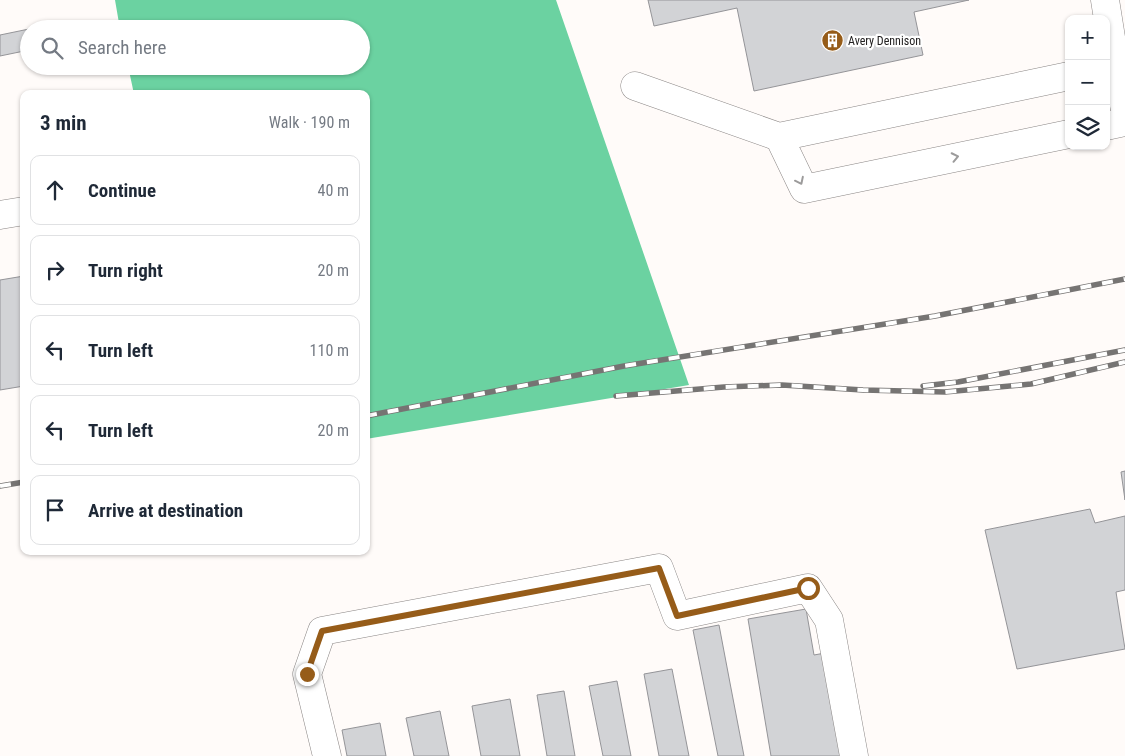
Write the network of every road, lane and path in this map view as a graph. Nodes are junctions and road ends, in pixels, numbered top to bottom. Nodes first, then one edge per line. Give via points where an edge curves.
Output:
1 (1105, 0) edge
2 (1106, 15) edge
3 (1110, 51) edge
4 (1065, 77) edge
5 (635, 86) dead end
6 (1125, 110) edge
7 (1125, 122) edge
8 (1110, 125) edge
9 (1065, 135) edge
10 (779, 137) junction
11 (20, 212) edge
12 (0, 215) edge
13 (327, 756) edge
14 (854, 756) edge

1 - 2 lane
3 - 6 lane
4 - 10 lane
5 - 10 lane
7 - 8 lane
10 -> 9 lane via 804,189
11 - 12 lane
13 - 14 lane via 307,674 322,631 659,568 677,616 808,588 829,620

